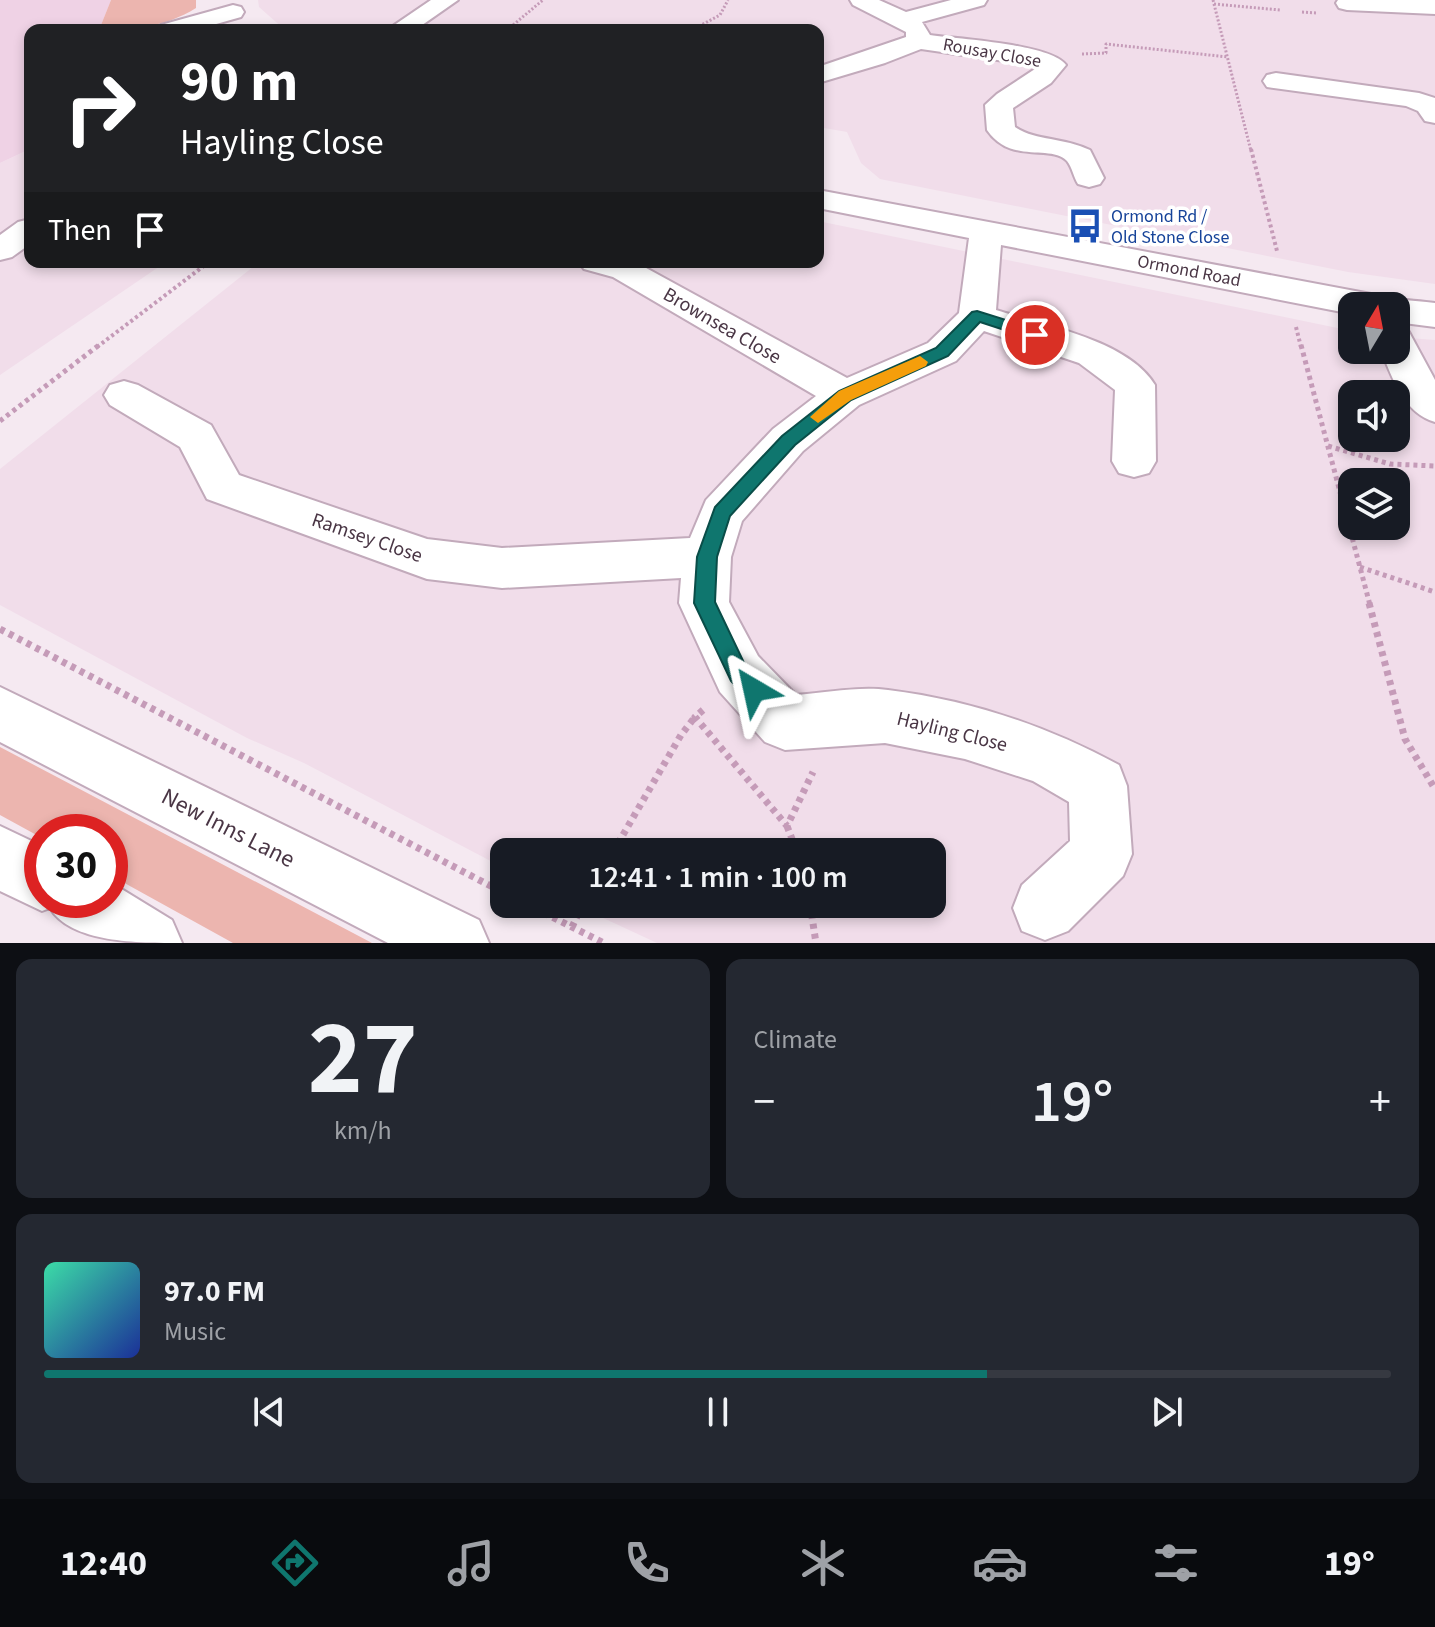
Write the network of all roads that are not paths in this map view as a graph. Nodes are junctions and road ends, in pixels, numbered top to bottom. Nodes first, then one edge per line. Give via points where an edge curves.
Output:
1 (447, 0) edge
2 (861, 0) edge
3 (976, 0) edge
4 (1363, 2) edge
5 (1435, 7) edge
6 (235, 14) edge
7 (194, 24) edge
8 (409, 24) edge
9 (912, 30) junction
10 (824, 73) edge
11 (1276, 81) dead end
12 (1435, 115) edge
13 (1089, 178) dead end
14 (824, 200) edge
15 (986, 232) junction
16 (24, 233) edge
17 (0, 250) edge
18 (618, 268) edge
19 (1338, 300) edge
20 (1410, 312) edge
21 (1435, 315) edge
22 (977, 316) junction
23 (1406, 364) edge
24 (124, 395) dead end
25 (845, 395) junction
26 (1435, 407) edge
27 (1134, 461) dead end
28 (707, 557) junction
29 (0, 713) edge
30 (0, 857) edge
31 (24, 870) edge
32 (1045, 908) dead end
33 (108, 918) edge
34 (149, 943) edge
35 (456, 943) edge

1 - 8 street
2 - 9 street
3 - 9 street
4 - 5 street
6 - 7 street
9 - 10 street via 876,58
9 - 13 street, Rousay Close via 1053,65 1045,79 999,105 1001,130 1021,144 1061,147 1080,156
11 - 12 street via 1410,99 1428,105
14 - 15 street, Ormond Road
15 - 19 street, Ormond Road
15 - 22 street
16 - 17 street
18 - 25 street, Brownsea Close
20 - 21 street
22 - 25 street, Hayling Close via 942,352
22 - 27 street via 1093,354 1135,385
23 - 26 street
24 - 28 street, Ramsey Close via 196,436 223,487 427,559 502,568
25 - 28 street, Hayling Close via 788,440 722,513
28 - 32 street, Hayling Close via 704,603 739,674 785,723 885,716 965,732 1046,757 1098,786 1101,854
29 - 35 street, New Inns Lane
30 - 31 street
33 - 34 street

